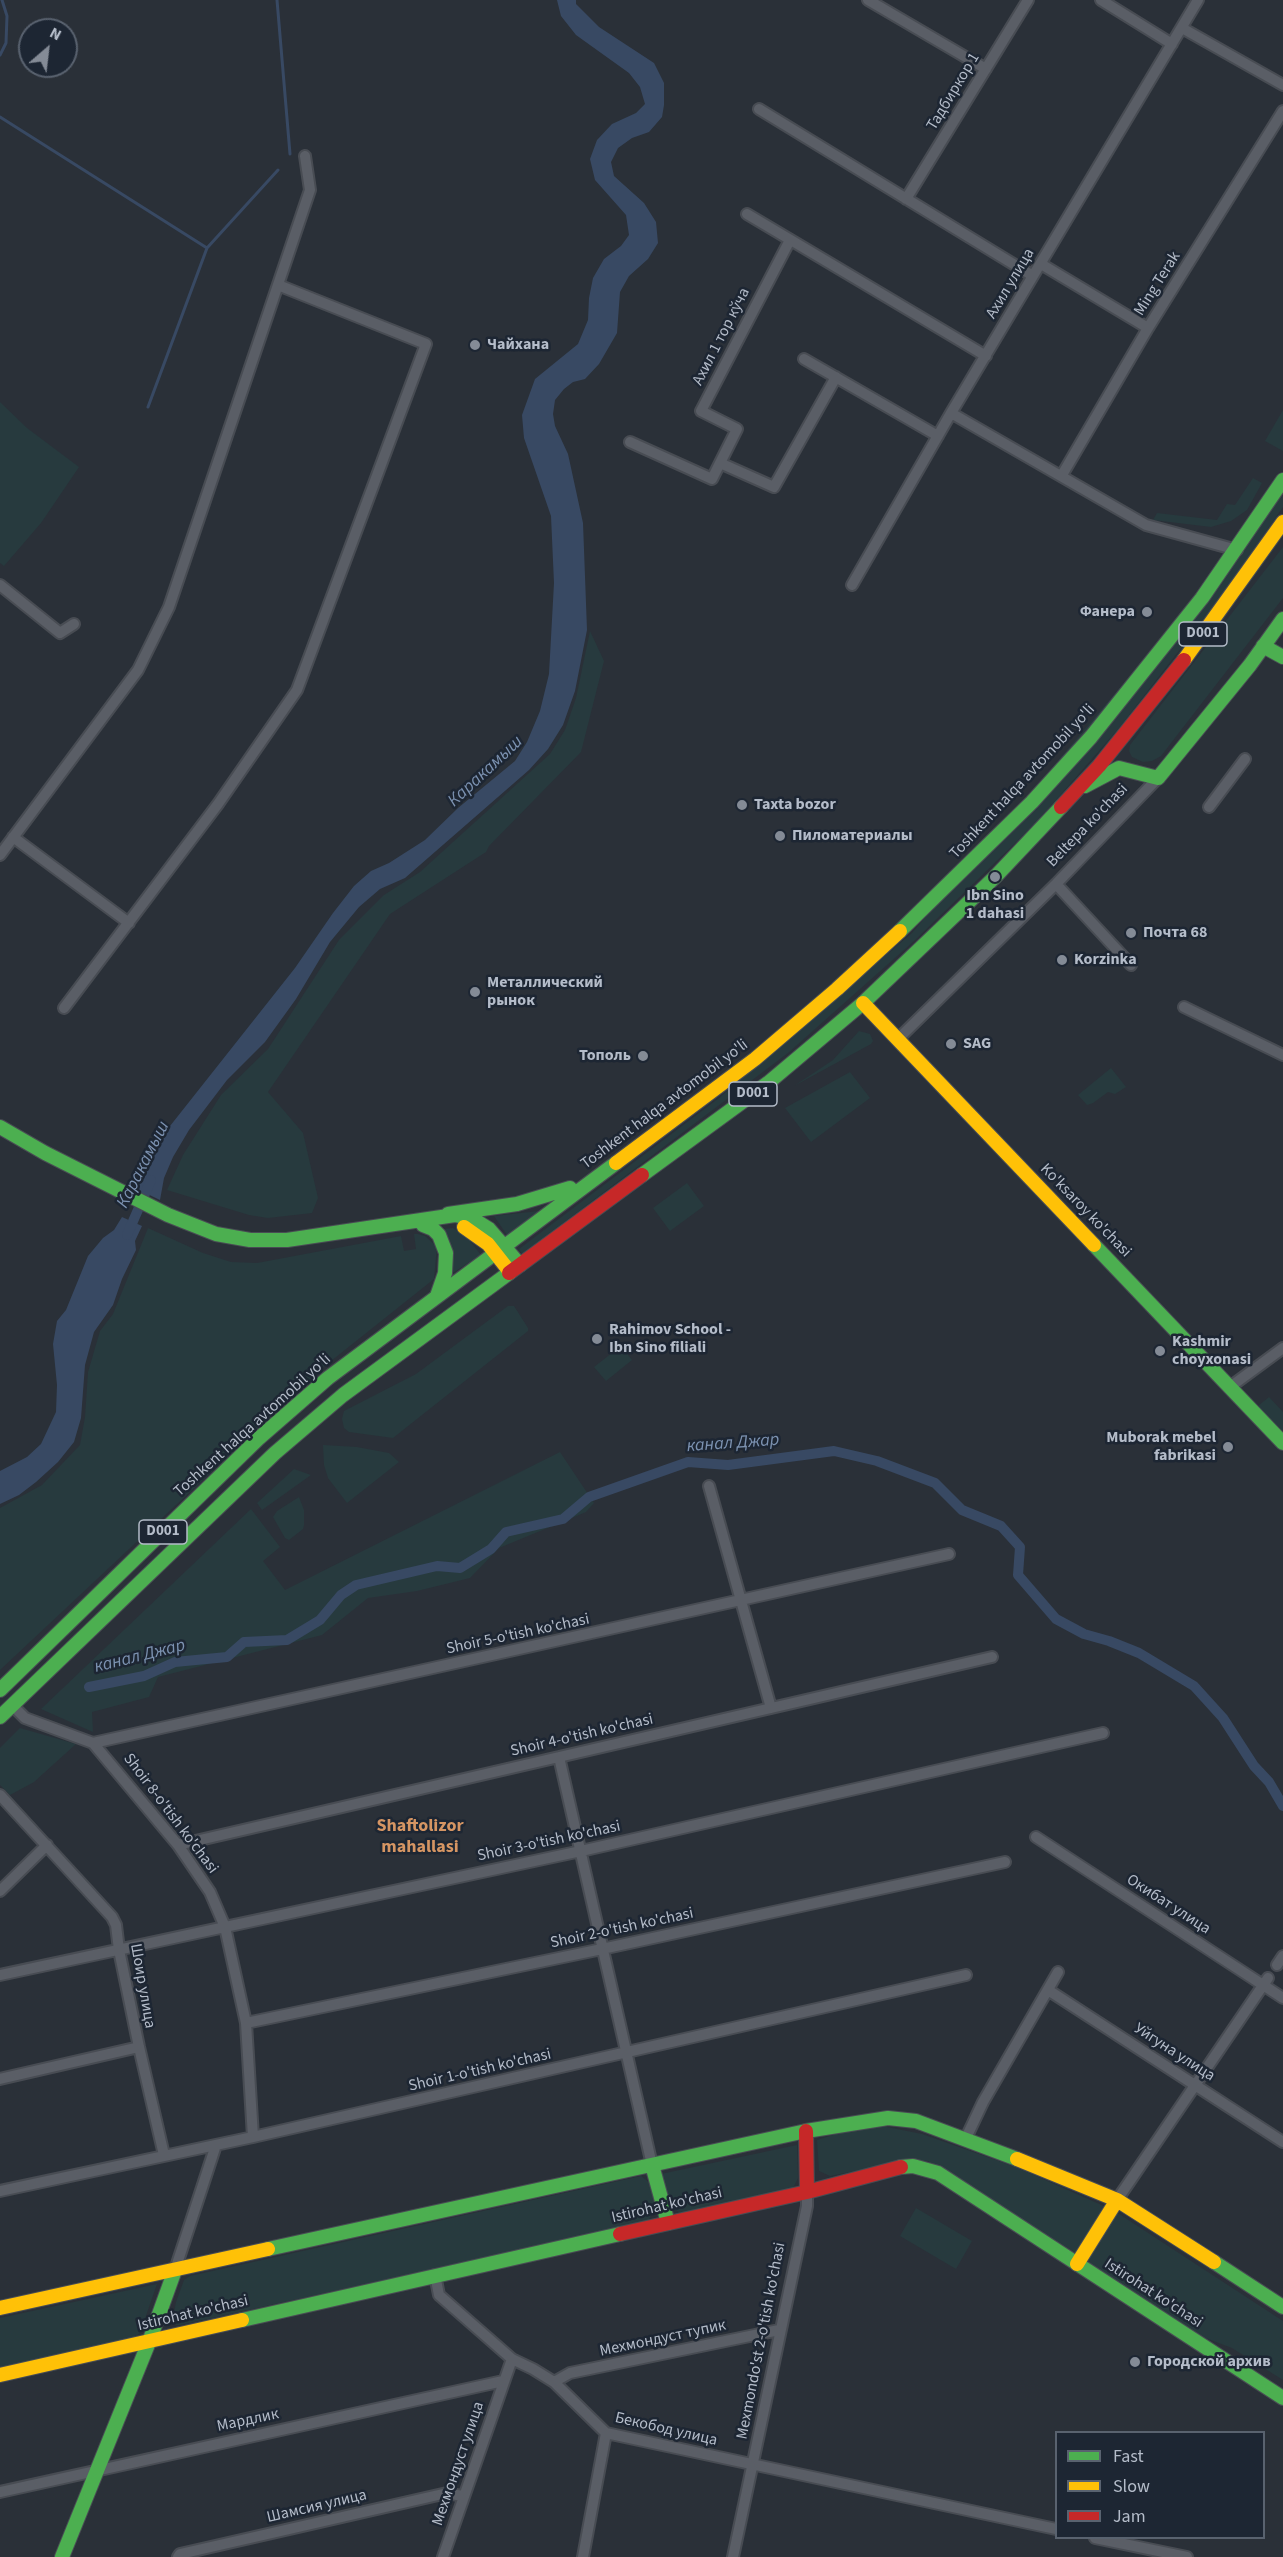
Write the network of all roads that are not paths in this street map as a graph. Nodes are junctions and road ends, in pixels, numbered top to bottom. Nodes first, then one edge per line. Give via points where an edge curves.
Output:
1 (868, 0) edge
2 (1028, 0) edge
3 (1101, 0) edge
4 (1198, 0) edge
5 (1182, 28) junction
6 (1172, 45) junction
7 (986, 69) junction
8 (1283, 85) edge
9 (759, 109) dead end
10 (1283, 111) edge
11 (305, 156) dead end
12 (906, 200) junction
13 (747, 214) dead end
14 (790, 240) junction
15 (1041, 264) junction
16 (1033, 276) junction
17 (278, 285) junction
18 (1148, 328) junction
19 (986, 356) junction
20 (804, 358) dead end
21 (836, 377) junction
22 (951, 413) junction
23 (938, 436) junction
24 (630, 442) dead end
25 (720, 463) junction
26 (1062, 475) junction
27 (1283, 480) edge
28 (1283, 522) edge
29 (1237, 550) junction
30 (0, 585) edge
31 (852, 585) dead end
32 (1283, 619) edge
33 (74, 624) dead end
34 (1272, 642) edge
35 (1283, 657) edge
36 (1119, 742) junction
37 (1245, 759) dead end
38 (1119, 768) junction
39 (1158, 778) junction
40 (1079, 790) junction
41 (1209, 807) dead end
42 (14, 837) junction
43 (0, 855) edge
44 (1056, 884) junction
45 (129, 923) junction
46 (1131, 965) dead end
47 (863, 1003) junction
48 (1184, 1007) dead end
49 (64, 1008) dead end
50 (898, 1039) junction
51 (1283, 1054) edge
52 (0, 1126) edge
53 (0, 1132) edge
54 (591, 1181) junction
55 (104, 1186) junction
56 (448, 1214) junction
57 (167, 1218) junction
58 (423, 1225) junction
59 (500, 1249) junction
60 (515, 1268) junction
61 (436, 1296) junction
62 (1283, 1348) edge
63 (328, 1378) junction
64 (1230, 1387) junction
65 (344, 1395) junction
66 (1283, 1443) edge
67 (709, 1486) dead end
68 (949, 1554) dead end
69 (740, 1601) junction
70 (992, 1657) dead end
71 (0, 1690) edge
72 (12, 1705) junction
73 (771, 1708) junction
74 (0, 1717) edge
75 (1103, 1733) dead end
76 (93, 1743) junction
77 (559, 1757) junction
78 (0, 1795) edge
79 (1036, 1837) dead end
80 (48, 1845) junction
81 (178, 1845) junction
82 (581, 1851) junction
83 (1005, 1862) dead end
84 (0, 1891) edge
85 (225, 1927) junction
86 (602, 1949) junction
87 (119, 1950) junction
88 (1058, 1972) dead end
89 (0, 1975) edge
90 (966, 1975) dead end
91 (1266, 1982) junction
92 (1048, 1990) junction
93 (1283, 1998) edge
94 (246, 2023) junction
95 (139, 2047) junction
96 (625, 2053) junction
97 (0, 2079) edge
98 (1195, 2085) junction
99 (806, 2131) junction
100 (253, 2138) junction
101 (966, 2138) junction
102 (1283, 2142) edge
103 (216, 2145) junction
104 (164, 2155) junction
105 (652, 2164) junction
106 (0, 2191) edge
107 (807, 2192) junction
108 (1117, 2200) junction
109 (668, 2223) junction
110 (1077, 2264) junction
111 (175, 2270) junction
112 (435, 2275) junction
113 (1283, 2307) edge
114 (0, 2308) edge
115 (779, 2330) junction
116 (149, 2342) junction
117 (111, 2350) junction
118 (512, 2359) junction
119 (0, 2375) edge
120 (503, 2381) junction
121 (554, 2382) junction
122 (130, 2387) junction
123 (1282, 2397) edge
124 (606, 2433) junction
125 (754, 2466) junction
126 (97, 2470) junction
127 (0, 2492) edge
128 (462, 2496) junction
129 (1055, 2529) edge
130 (1100, 2539) edge
131 (62, 2557) edge
132 (178, 2557) edge
133 (443, 2557) edge
134 (583, 2557) edge
135 (733, 2557) edge
136 (1187, 2557) edge

1 - 7 street
2 - 7 street, Тадбиркор 1
3 - 6 street
4 - 5 street, Ахил улица
5 - 6 street, Ахил улица
5 - 8 street
6 - 15 street, Ахил улица
7 - 12 street, Тадбиркор 1
9 - 12 street
10 - 18 street, Ming Terak
11 - 17 street via 310,190
12 - 16 street
13 - 14 street
14 - 19 street
14 - 25 street, Ахил 1 тор кўча via 701,411 737,429
15 - 16 street, Ахил улица
15 - 18 street
16 - 19 street, Ахил улица
17 - 42 street via 169,607 138,670
17 - 45 street via 426,344 297,690 219,804
18 - 26 street, Ming Terak
19 - 22 street, Ахил улица
20 - 21 street
21 - 23 street
21 - 25 street via 774,487
22 - 23 street, Ахил улица
22 - 26 street
23 - 31 street, Ахил улица
24 - 25 street via 712,479
26 - 29 street via 1146,525
27 - 29 main road, Toshkent halqa avtomobil yo'li / D001
28 - 36 main road, D001
29 - 54 main road, Toshkent halqa avtomobil yo'li / D001 via 1091,737 976,859 764,1052
30 - 33 street via 60,633
32 - 34 main road, Beltepa ko'chasi
34 - 35 main road
34 - 39 main road, Beltepa ko'chasi
36 - 38 main road
36 - 40 main road, D001
37 - 41 street
38 - 39 main road
38 - 40 main road
39 - 44 street, Beltepa ko'chasi
40 - 47 main road, D001
42 - 43 street
42 - 45 street
44 - 46 street
44 - 50 street, Beltepa ko'chasi
45 - 49 street
47 - 50 main road, Ko'ksaroy ko'chasi
47 - 60 main road, D001 via 737,1107
48 - 51 street
50 - 64 main road, Ko'ksaroy ko'chasi
52 - 55 main road
53 - 55 main road via 42,1158
54 - 56 main road via 517,1204
54 - 59 main road, Toshkent halqa avtomobil yo'li / D001
55 - 57 main road
56 - 57 main road via 269,1241 216,1234
56 - 59 main road via 461,1215 495,1233
57 - 58 main road via 217,1240 272,1248
58 - 59 main road via 463,1226
58 - 61 main road via 439,1235 446,1253 445,1273
59 - 60 main road
59 - 61 main road, Toshkent halqa avtomobil yo'li / D001
60 - 65 main road, D001
61 - 63 main road, Toshkent halqa avtomobil yo'li / D001
62 - 64 street
63 - 65 main road
63 - 71 main road, Toshkent halqa avtomobil yo'li / D001 via 258,1439
64 - 66 main road, Ko'ksaroy ko'chasi
65 - 72 main road, D001 via 275,1453
67 - 69 street
68 - 69 street, Shoir 5-o'tish ko'chasi
69 - 73 street
69 - 76 street, Shoir 5-o'tish ko'chasi
70 - 73 street, Shoir 4-o'tish ko'chasi
72 - 74 main road, D001
72 - 76 street via 25,1718
73 - 77 street, Shoir 4-o'tish ko'chasi
75 - 82 street, Shoir 3-o'tish ko'chasi
76 - 81 street, Shoir 8-o'tish ko'chasi
77 - 81 street, Shoir 4-o'tish ko'chasi
77 - 82 street
78 - 80 street, Шоир улица
79 - 91 street, Окибат улица
80 - 84 street
80 - 87 street, Шоир улица via 112,1917
81 - 85 street, Shoir 8-o'tish ko'chasi via 210,1892
82 - 85 street, Shoir 3-o'tish ko'chasi
82 - 86 street
83 - 86 street, Shoir 2-o'tish ko'chasi
85 - 87 street, Shoir 3-o'tish ko'chasi
85 - 94 street, Shoir 8-o'tish ko'chasi
86 - 94 street, Shoir 2-o'tish ko'chasi
86 - 96 street
87 - 89 street, Shoir 3-o'tish ko'chasi
87 - 95 street, Шоир улица
88 - 92 street
90 - 96 street, Shoir 1-o'tish ko'chasi
91 - 93 street, Окибат улица
91 - 98 street
92 - 98 street, Уйгуна улица
92 - 101 street
94 - 100 street, Shoir 8-o'tish ko'chasi
95 - 97 street
95 - 104 street, Шоир улица
96 - 100 street, Shoir 1-o'tish ko'chasi
96 - 105 street
98 - 102 street, Уйгуна улица
98 - 108 street
99 - 101 main road via 895,2118
99 - 105 main road
99 - 107 main road, Mexmondo'st 2-o'tish ko'chasi
100 - 103 street, Shoir 1-o'tish ko'chasi
101 - 108 main road
103 - 104 street, Shoir 1-o'tish ko'chasi
103 - 111 street
104 - 106 street, Shoir 1-o'tish ko'chasi
105 - 109 main road
105 - 111 main road
107 - 109 main road, Istirohat ko'chasi
107 - 110 main road, Istirohat ko'chasi via 895,2168 926,2168
107 - 115 street, Mexmondo'st 2-o'tish ko'chasi
108 - 110 main road
108 - 113 main road
109 - 112 main road, Istirohat ko'chasi
110 - 123 main road, Istirohat ko'chasi
111 - 114 main road
111 - 116 main road
112 - 116 main road, Istirohat ko'chasi
112 - 118 street, Бекобод улица via 439,2295
115 - 121 street, Мехмондуст тупик via 570,2373
115 - 125 street, Mexmondo'st 2-o'tish ko'chasi
116 - 117 main road, Istirohat ko'chasi
116 - 122 main road
117 - 119 main road, Istirohat ko'chasi
117 - 122 main road via 127,2360
118 - 120 street, Мехмондуст улица
118 - 121 street, Бекобод улица
120 - 126 street, Мардлик
120 - 128 street, Мехмондуст улица
121 - 124 street, Бекобод улица
122 - 126 main road
124 - 125 street, Бекобод улица
124 - 134 street
125 - 129 street, Бекобод улица
125 - 135 street, Mexmondo'st 2-o'tish ko'chasi
126 - 127 street, Мардлик
126 - 131 main road
128 - 132 street, Шамсия улица via 447,2493
128 - 133 street, Мехмондуст улица
130 - 136 street

